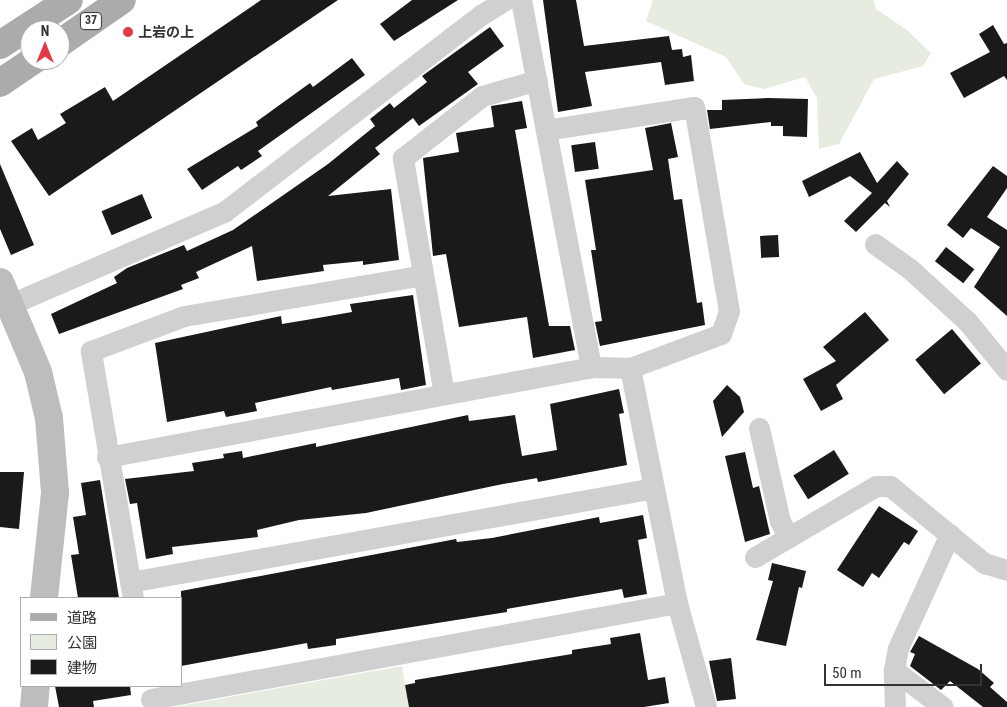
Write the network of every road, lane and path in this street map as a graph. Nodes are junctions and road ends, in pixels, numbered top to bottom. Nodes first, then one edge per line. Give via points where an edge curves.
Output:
1 (69, 0) edge
2 (122, 0) edge
3 (505, 0) edge
4 (521, 0) edge
5 (70, 35) edge
6 (0, 45) edge
7 (20, 69) edge
8 (537, 80) junction
9 (0, 83) edge
10 (546, 130) junction
11 (875, 244) dead end
12 (424, 275) junction
13 (6, 293) edge
14 (591, 367) junction
15 (630, 368) junction
16 (1007, 370) edge
17 (444, 394) junction
18 (759, 428) dead end
19 (107, 457) junction
20 (654, 488) junction
21 (950, 534) junction
22 (790, 537) junction
23 (755, 558) dead end
24 (1007, 570) edge
25 (132, 590) edge
26 (44, 597) edge
27 (677, 603) junction
28 (894, 670) junction
29 (36, 687) edge
30 (151, 697) edge
31 (34, 707) edge
32 (706, 707) edge
33 (895, 707) edge
34 (943, 707) edge

1 - 6 main road, 37
2 - 5 main road, 37
3 - 13 street via 481,14 224,212
4 - 8 street
7 - 9 main road
8 - 10 street
8 - 12 street via 482,96 403,158
10 - 14 street
10 - 15 street via 694,107 729,311 721,334
11 - 16 street via 910,269 967,321
12 - 17 street
12 - 19 street via 184,316 91,351
13 - 26 street via 38,372 54,454 55,493
14 - 15 street
14 - 17 street
15 - 20 street
17 - 19 street
18 - 22 street via 780,521
19 - 25 street
20 - 25 street
20 - 27 street
21 - 22 street via 903,494 890,486 876,486
21 - 24 street via 984,563
21 - 28 street via 898,648
22 - 23 street
27 - 30 street
27 - 32 street
28 - 33 street
28 - 34 street
29 - 31 street

